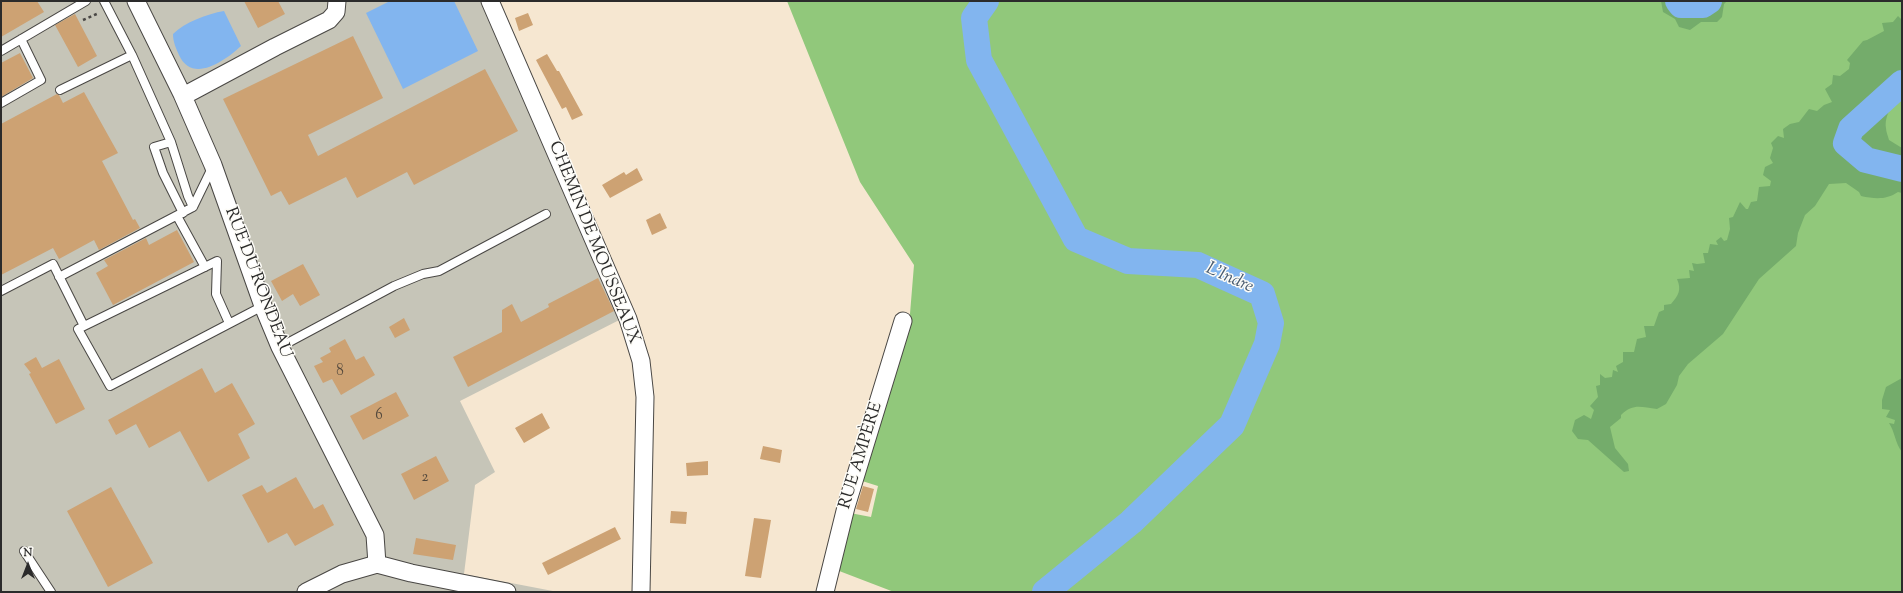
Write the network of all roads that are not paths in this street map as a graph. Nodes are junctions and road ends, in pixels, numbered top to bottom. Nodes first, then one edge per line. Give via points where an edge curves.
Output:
1 (86, 1) edge
2 (104, 1) edge
3 (136, 1) edge
4 (337, 1) edge
5 (490, 1) edge
6 (21, 39) junction
7 (1, 51) edge
8 (132, 55) junction
9 (60, 90) dead end
10 (182, 94) junction
11 (1, 103) edge
12 (171, 142) junction
13 (213, 165) junction
14 (193, 207) junction
15 (180, 214) junction
16 (546, 214) dead end
17 (205, 267) junction
18 (59, 277) junction
19 (1, 291) edge
20 (262, 306) junction
21 (903, 322) dead end
22 (229, 323) junction
23 (84, 326) junction
24 (280, 347) junction
25 (24, 551) dead end
26 (377, 564) junction
27 (51, 592) edge
28 (306, 592) edge
29 (507, 592) edge
30 (641, 592) edge
31 (825, 592) edge

1 - 6 lane
2 - 8 lane
3 - 10 street, RUE DU RONDEAU
4 - 10 street via 336,12 329,20 189,93
5 - 30 street, CHEMIN DE MOUSSEAUX via 628,319 641,361 644,397
6 - 7 lane
6 - 11 lane via 41,80
8 - 9 lane
8 - 12 lane
10 - 13 street, RUE DU RONDEAU
12 - 14 lane
12 - 15 lane via 154,147
13 - 14 lane
13 - 20 street, RUE DU RONDEAU
14 - 15 lane
15 - 17 lane
15 - 18 lane
16 - 24 lane via 439,271 423,274 394,286
17 - 22 lane via 217,261 216,294
17 - 23 lane
18 - 19 lane via 53,264
18 - 23 lane
20 - 22 lane
20 - 24 street, RUE DU RONDEAU
21 - 31 street, RUE AMPÈRE via 846,507
22 - 23 lane via 110,386 78,329
24 - 26 street, RUE DU RONDEAU via 375,535
25 - 27 lane
26 - 28 street via 342,574
26 - 29 street

